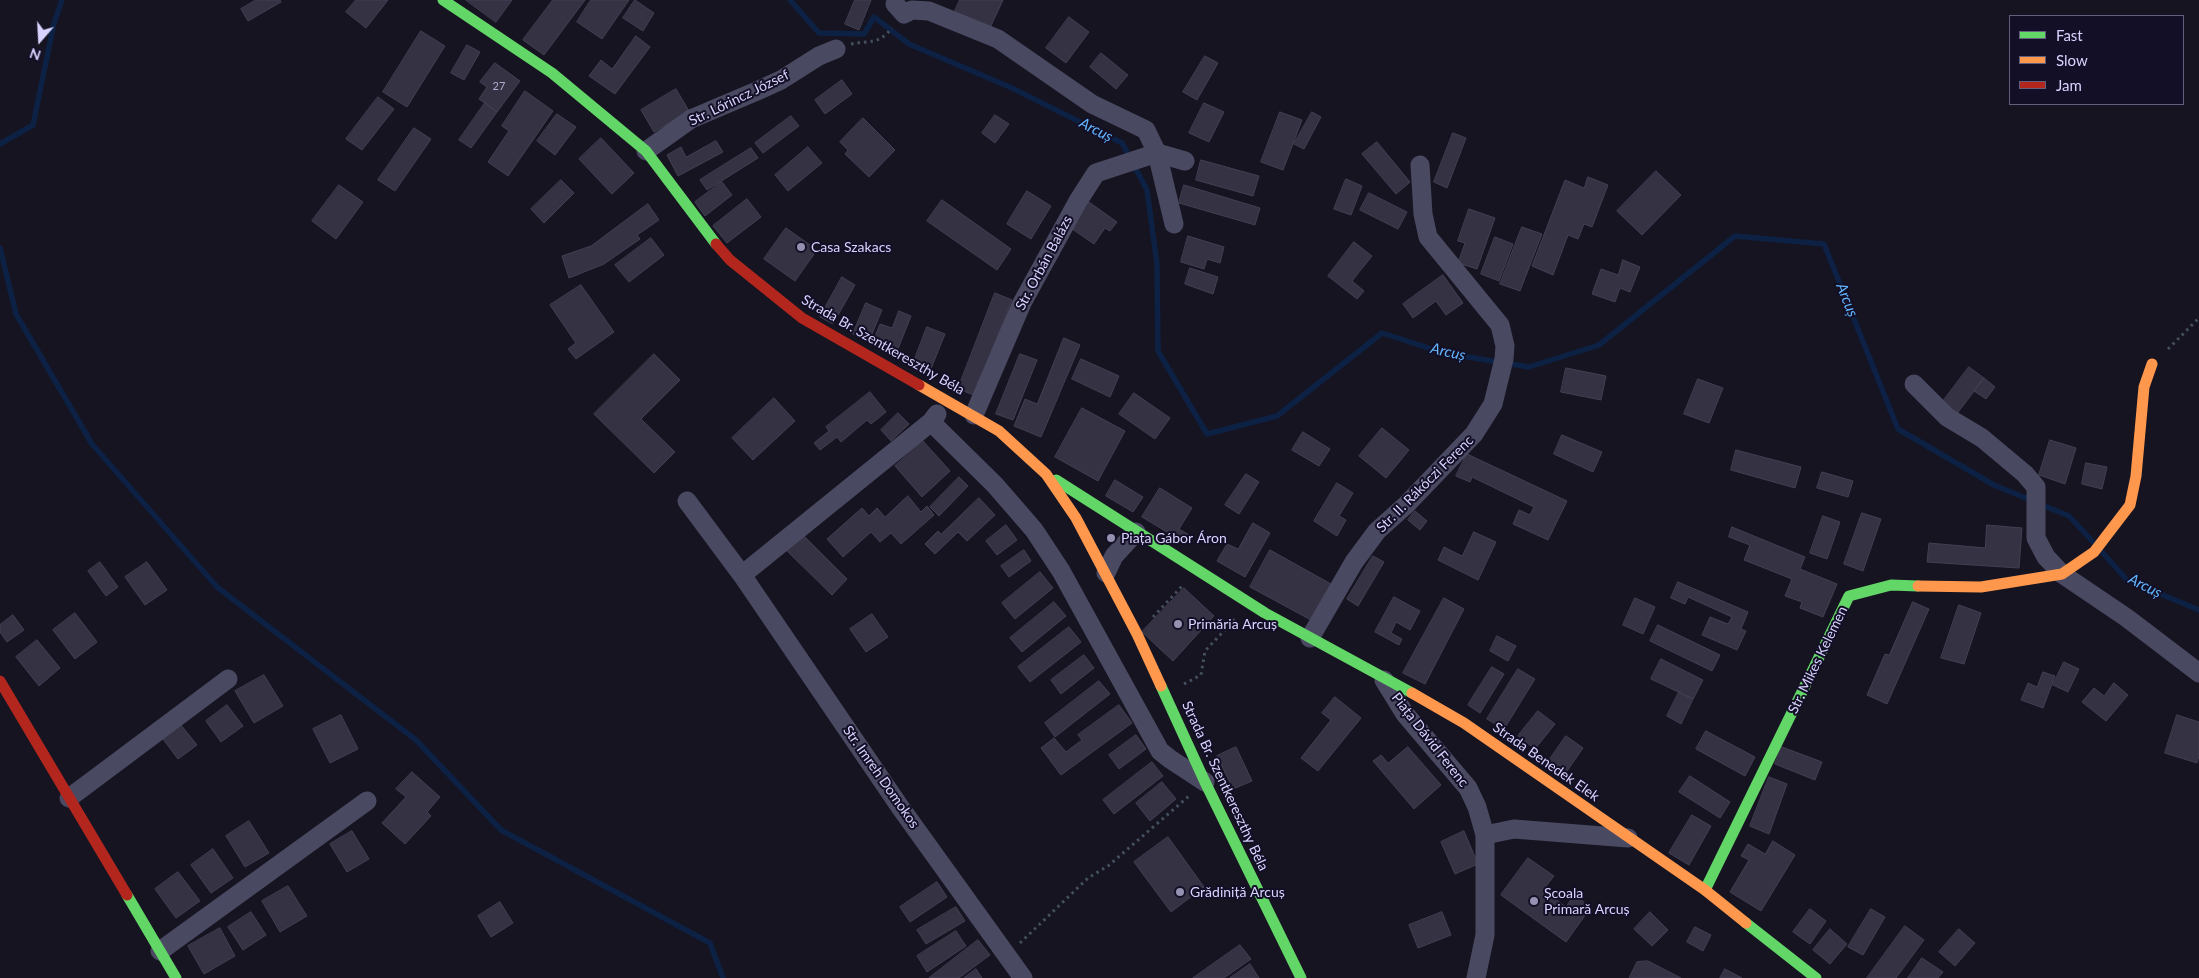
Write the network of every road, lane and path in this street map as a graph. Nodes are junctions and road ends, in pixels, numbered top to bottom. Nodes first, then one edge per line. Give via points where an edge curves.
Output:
1 (443, 0) edge
2 (895, 4) dead end
3 (885, 36) dead end
4 (836, 49) joint
5 (646, 151) junction
6 (1157, 153) junction
7 (1186, 161) dead end
8 (1420, 165) dead end
9 (1174, 224) dead end
10 (2199, 318) edge
11 (2152, 364) joint
12 (1914, 384) dead end
13 (947, 400) junction
14 (974, 415) junction
15 (931, 422) junction
16 (1046, 474) junction
17 (687, 501) dead end
18 (1136, 532) junction
19 (1197, 570) junction
20 (1106, 573) junction
21 (2062, 574) junction
22 (742, 575) junction
23 (1242, 599) junction
24 (1137, 634) junction
25 (1310, 638) junction
26 (2199, 673) edge
27 (1382, 676) junction
28 (228, 679) dead end
29 (0, 681) edge
30 (1179, 686) dead end
31 (1205, 782) junction
32 (69, 798) junction
33 (367, 801) dead end
34 (1485, 834) junction
35 (1629, 838) junction
36 (1705, 890) junction
37 (160, 951) junction
38 (1008, 957) junction
39 (176, 978) edge
40 (1023, 978) edge
41 (1301, 978) edge
42 (1476, 978) edge
43 (1816, 978) edge

1 - 5 street, Strada Br. Szentkereszthy Béla via 552,73
2 - 6 street via 904,14 912,10 929,10 998,39 1092,104 1146,130
3 - 4 path via 872,43 853,43
4 - 5 street, Str. Lőrincz József via 818,56 781,80 691,119
5 - 13 street, Strada Br. Szentkereszthy Béla via 730,260 766,291 802,318
6 - 7 street
6 - 9 street
6 - 14 street, Str. Orbán Balázs via 1096,174 1022,303
8 - 25 street, Str. II. Rákóczi Ferenc via 1423,214 1428,236 1500,325 1505,346 1494,404 1474,434 1377,531 1354,562
10 - 11 path
11 - 21 street, Str. Mikes Kelemen via 2144,387 2136,476 2130,505 2094,552
12 - 21 street via 1948,417 1982,438 2036,487 2036,538 2046,557
13 - 14 street, Strada Br. Szentkereszthy Béla
13 - 15 street
14 - 16 street, Strada Br. Szentkereszthy Béla via 1011,441
15 - 22 street
15 - 31 street via 995,485 1034,530 1160,751
16 - 18 street
16 - 20 street via 1076,518
17 - 22 street, Str. Imreh Domokos
18 - 19 street
18 - 20 street via 1114,556
19 - 23 street
19 - 24 path
20 - 24 street
21 - 26 street
21 - 36 street, Str. Mikes Kelemen via 1981,587 1891,586 1849,596
22 - 38 street, Str. Imreh Domokos via 900,807
23 - 25 street, Strada Benedek Elek
23 - 30 path via 1233,623 1205,651 1201,675
24 - 31 street, Strada Br. Szentkereszthy Béla
25 - 27 street, Strada Benedek Elek
27 - 34 street, Piața Dávid Ferenc via 1405,714 1468,788 1478,807
27 - 35 street, Strada Benedek Elek via 1464,724
28 - 32 street
29 - 32 street
31 - 38 path via 1108,866 1057,905
31 - 41 street, Strada Br. Szentkereszthy Béla
32 - 37 street
33 - 37 street
34 - 35 street via 1514,829
34 - 42 street, Piața Dávid Ferenc via 1485,935
35 - 36 street, Strada Benedek Elek
36 - 43 street, Strada Benedek Elek
37 - 39 street
38 - 40 street, Str. Imreh Domokos

